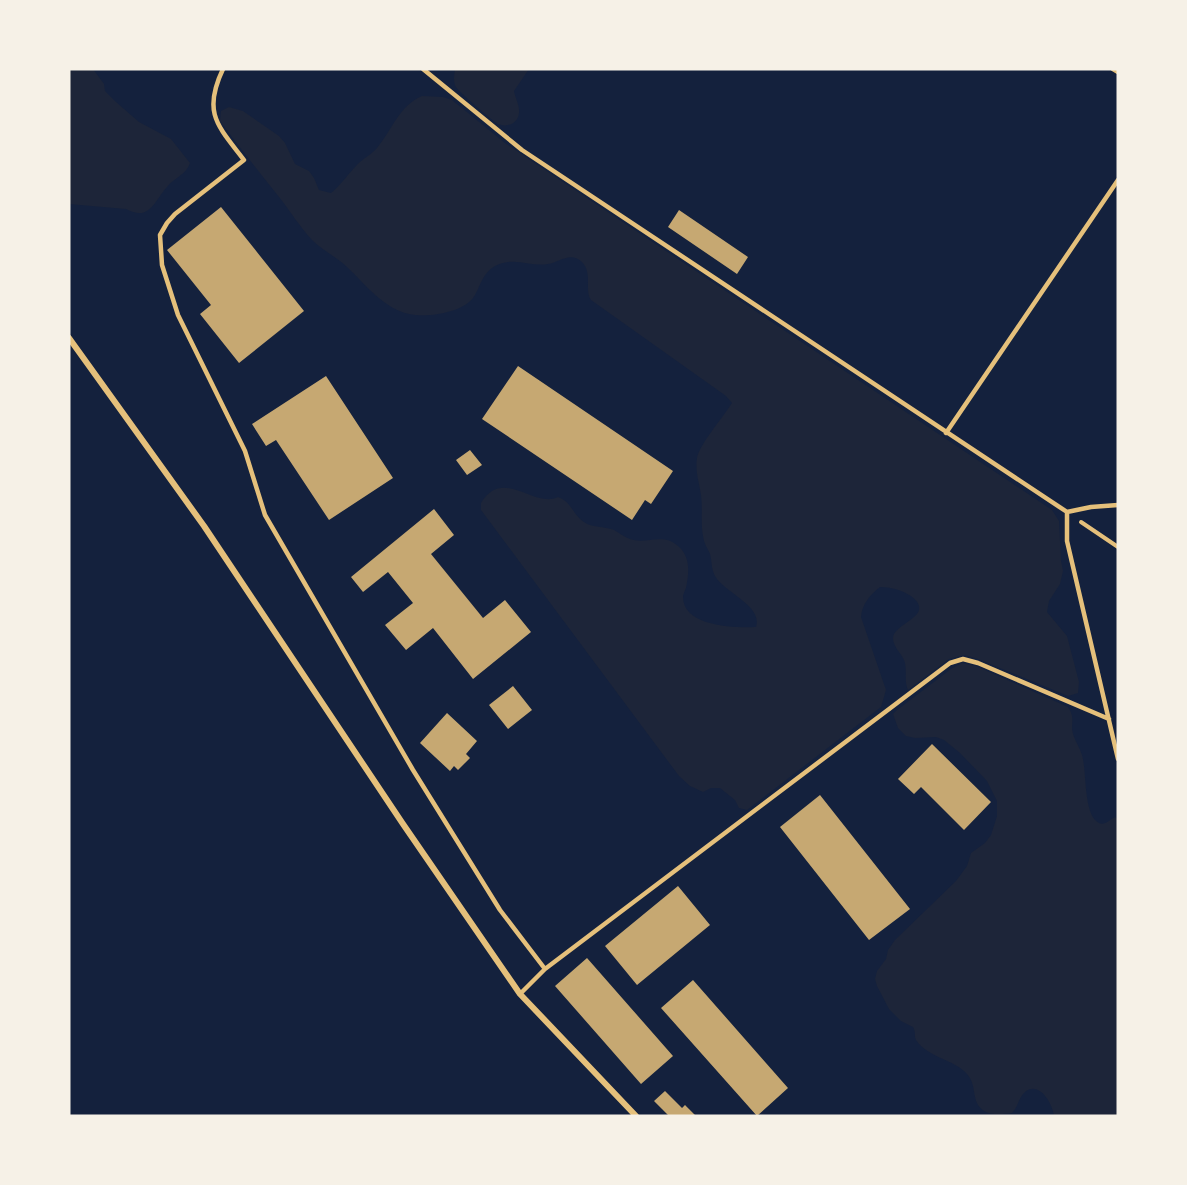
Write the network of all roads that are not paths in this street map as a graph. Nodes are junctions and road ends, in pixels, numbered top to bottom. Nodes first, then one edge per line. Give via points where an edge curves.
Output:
1 (223, 69) edge
2 (423, 69) edge
3 (1113, 69) edge
4 (1118, 72) edge
5 (1118, 180) edge
6 (69, 338) edge
7 (946, 433) junction
8 (1118, 506) edge
9 (1067, 512) junction
10 (1109, 719) junction
11 (1118, 759) edge
12 (545, 969) junction
13 (520, 994) junction
14 (636, 1116) edge

1 - 12 lane via 212,98 213,111 218,126 244,160 175,214 160,235 162,265 178,315 245,451 265,514 412,770 500,910
2 - 7 lane via 522,150
3 - 4 lane
5 - 7 lane
6 - 13 street via 204,526
7 - 9 lane
8 - 9 lane
9 - 10 lane via 1067,541
10 - 11 lane
10 - 12 lane via 978,663 963,659 950,663
12 - 13 lane
13 - 14 street

